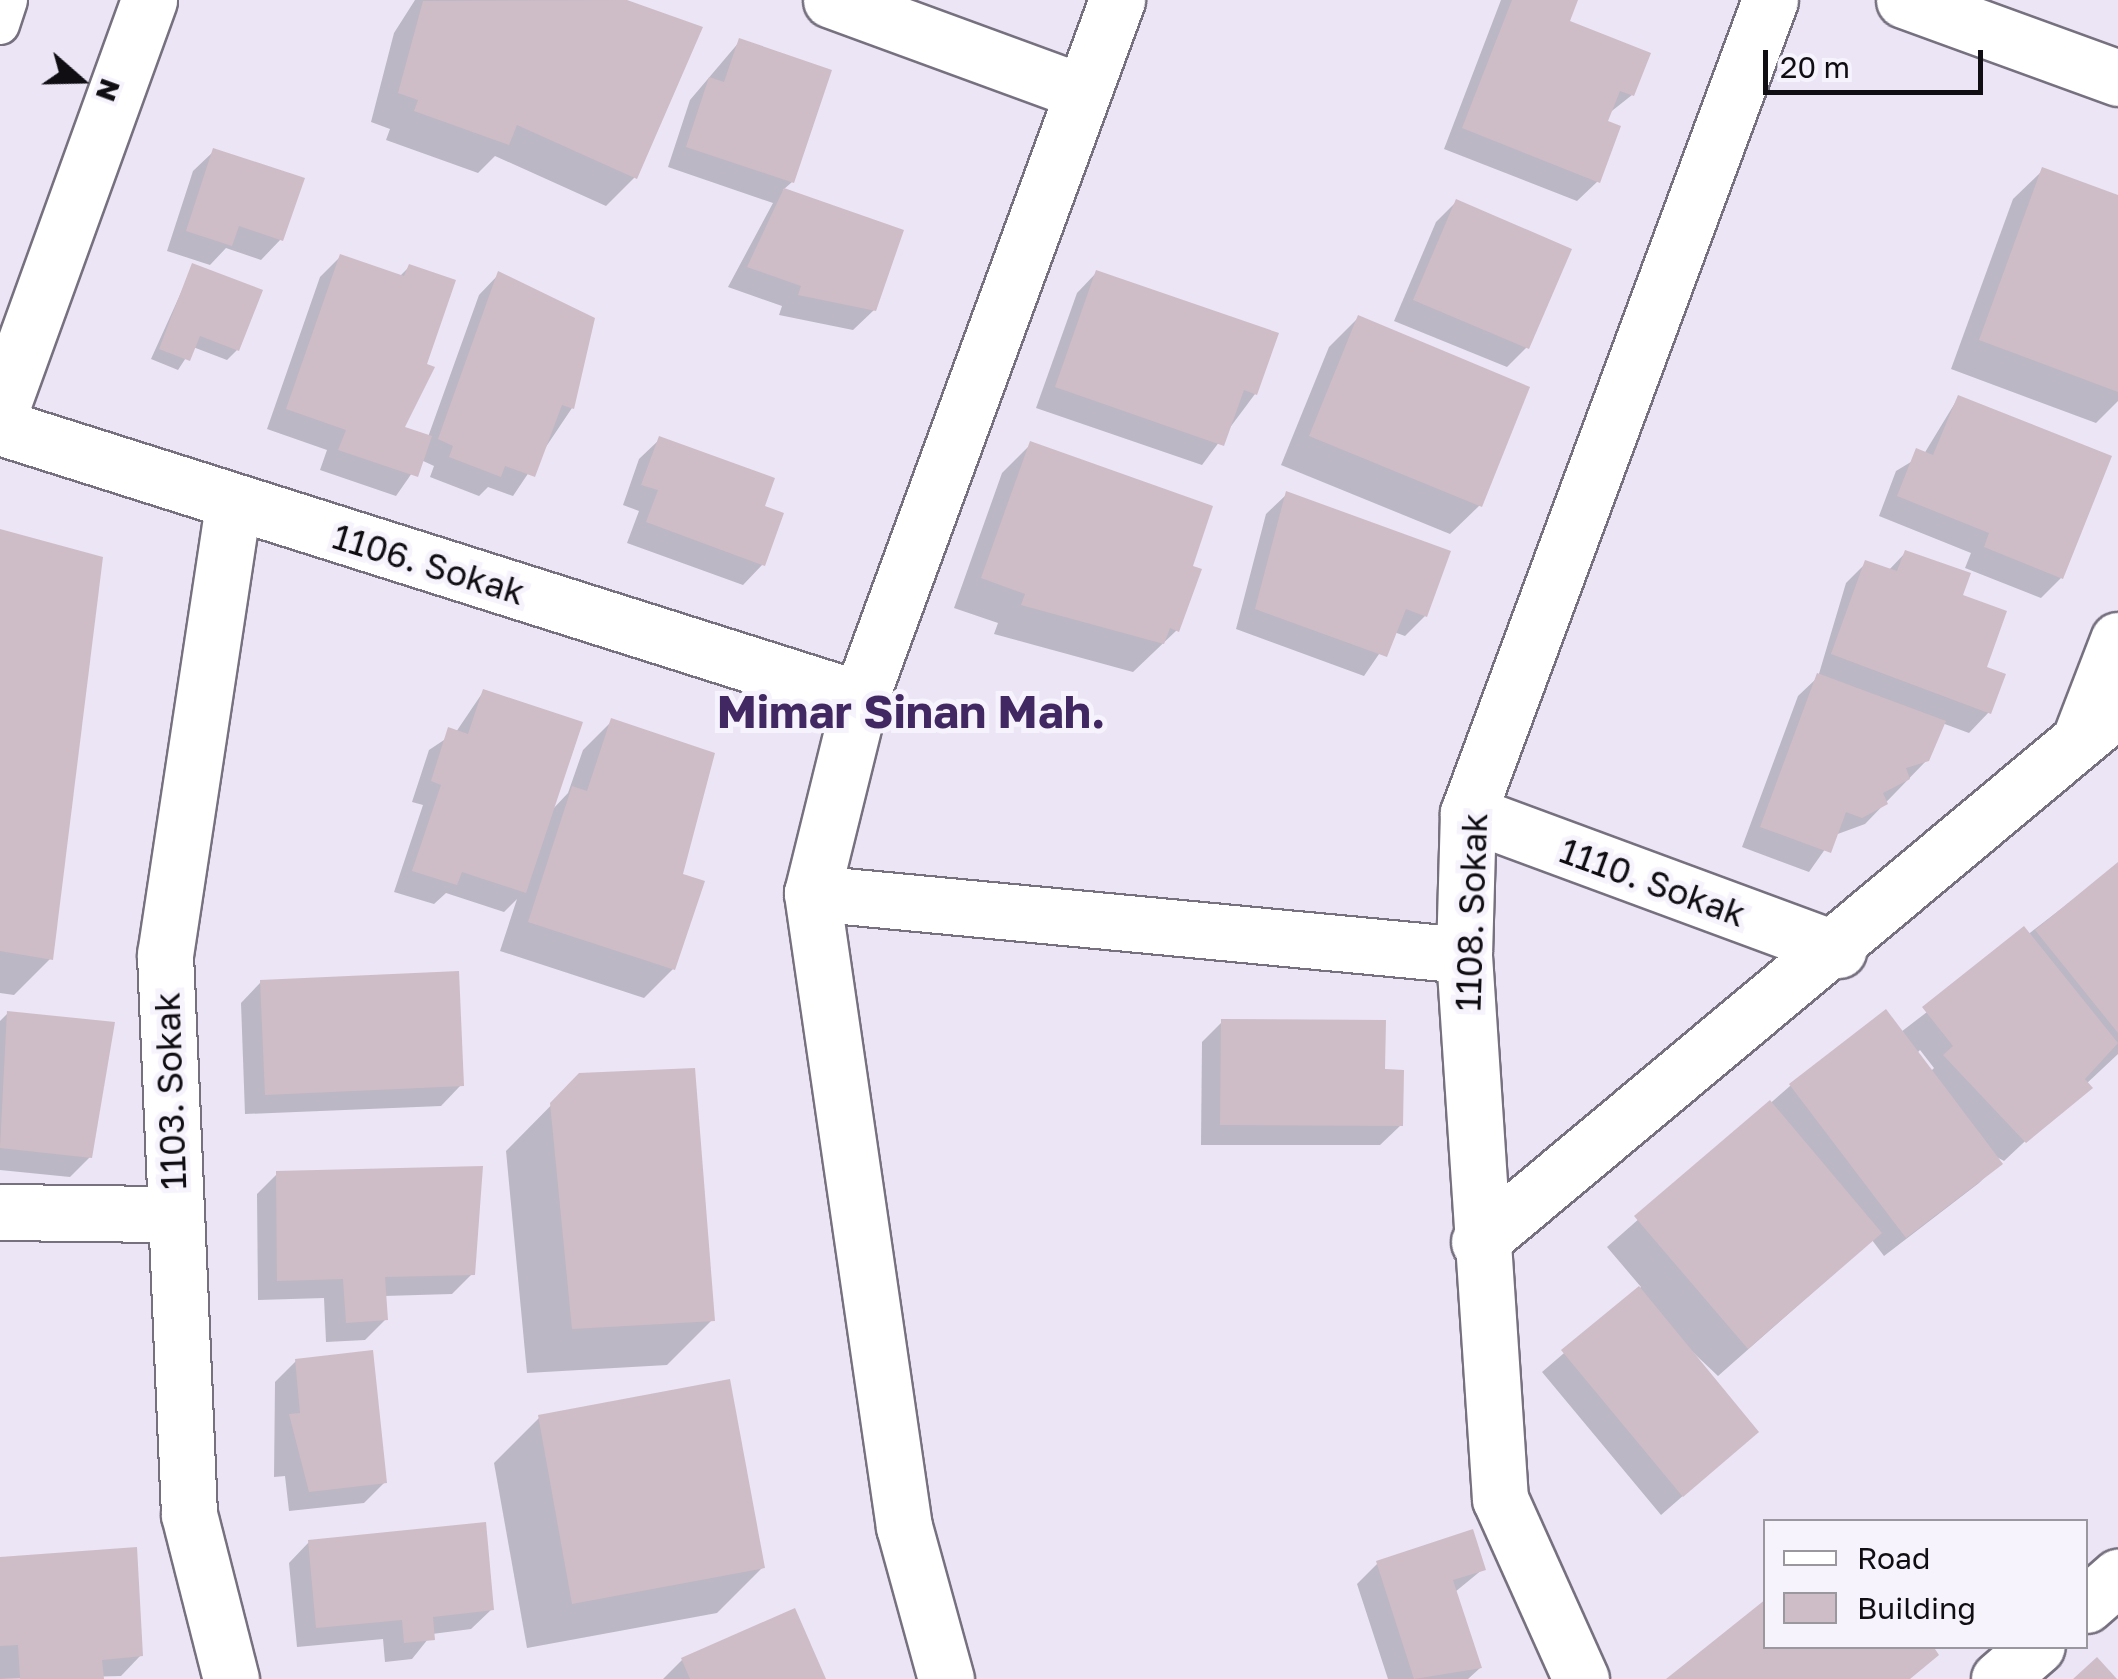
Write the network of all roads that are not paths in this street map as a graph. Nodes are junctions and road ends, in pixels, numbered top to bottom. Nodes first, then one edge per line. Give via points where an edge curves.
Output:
1 (8, 0) edge
2 (149, 0) edge
3 (831, 0) edge
4 (1117, 0) edge
5 (1770, 0) edge
6 (1904, 0) edge
7 (0, 25) edge
8 (2118, 78) edge
9 (1082, 92) junction
10 (0, 412) edge
11 (0, 427) edge
12 (233, 503) junction
13 (2118, 640) edge
14 (860, 699) junction
15 (2100, 722) edge
16 (1468, 813) junction
17 (812, 893) junction
18 (1839, 950) junction
19 (1464, 955) junction
20 (0, 1212) edge
21 (174, 1214) junction
22 (1479, 1242) junction
23 (2118, 1576) edge
24 (2088, 1602) edge
25 (2034, 1649) edge
26 (231, 1679) edge
27 (946, 1679) edge
28 (1581, 1679) edge
29 (1999, 1679) edge

1 - 7 lane
2 - 10 street
3 - 9 street
4 - 9 street
5 - 16 street, 1108. Sokak
6 - 8 street
9 - 14 street
11 - 12 street, 1106. Sokak
12 - 14 street, 1106. Sokak
12 - 21 street, 1103. Sokak via 165,955
13 - 15 street
14 - 17 street
15 - 18 street
16 - 18 street, 1110. Sokak
16 - 19 street, 1108. Sokak
17 - 19 street
17 - 27 street via 904,1527
18 - 22 street
19 - 22 street, 1108. Sokak
20 - 21 street
21 - 26 street, 1103. Sokak via 189,1514
22 - 28 street, 1108. Sokak via 1500,1499
23 - 24 street
25 - 29 street

